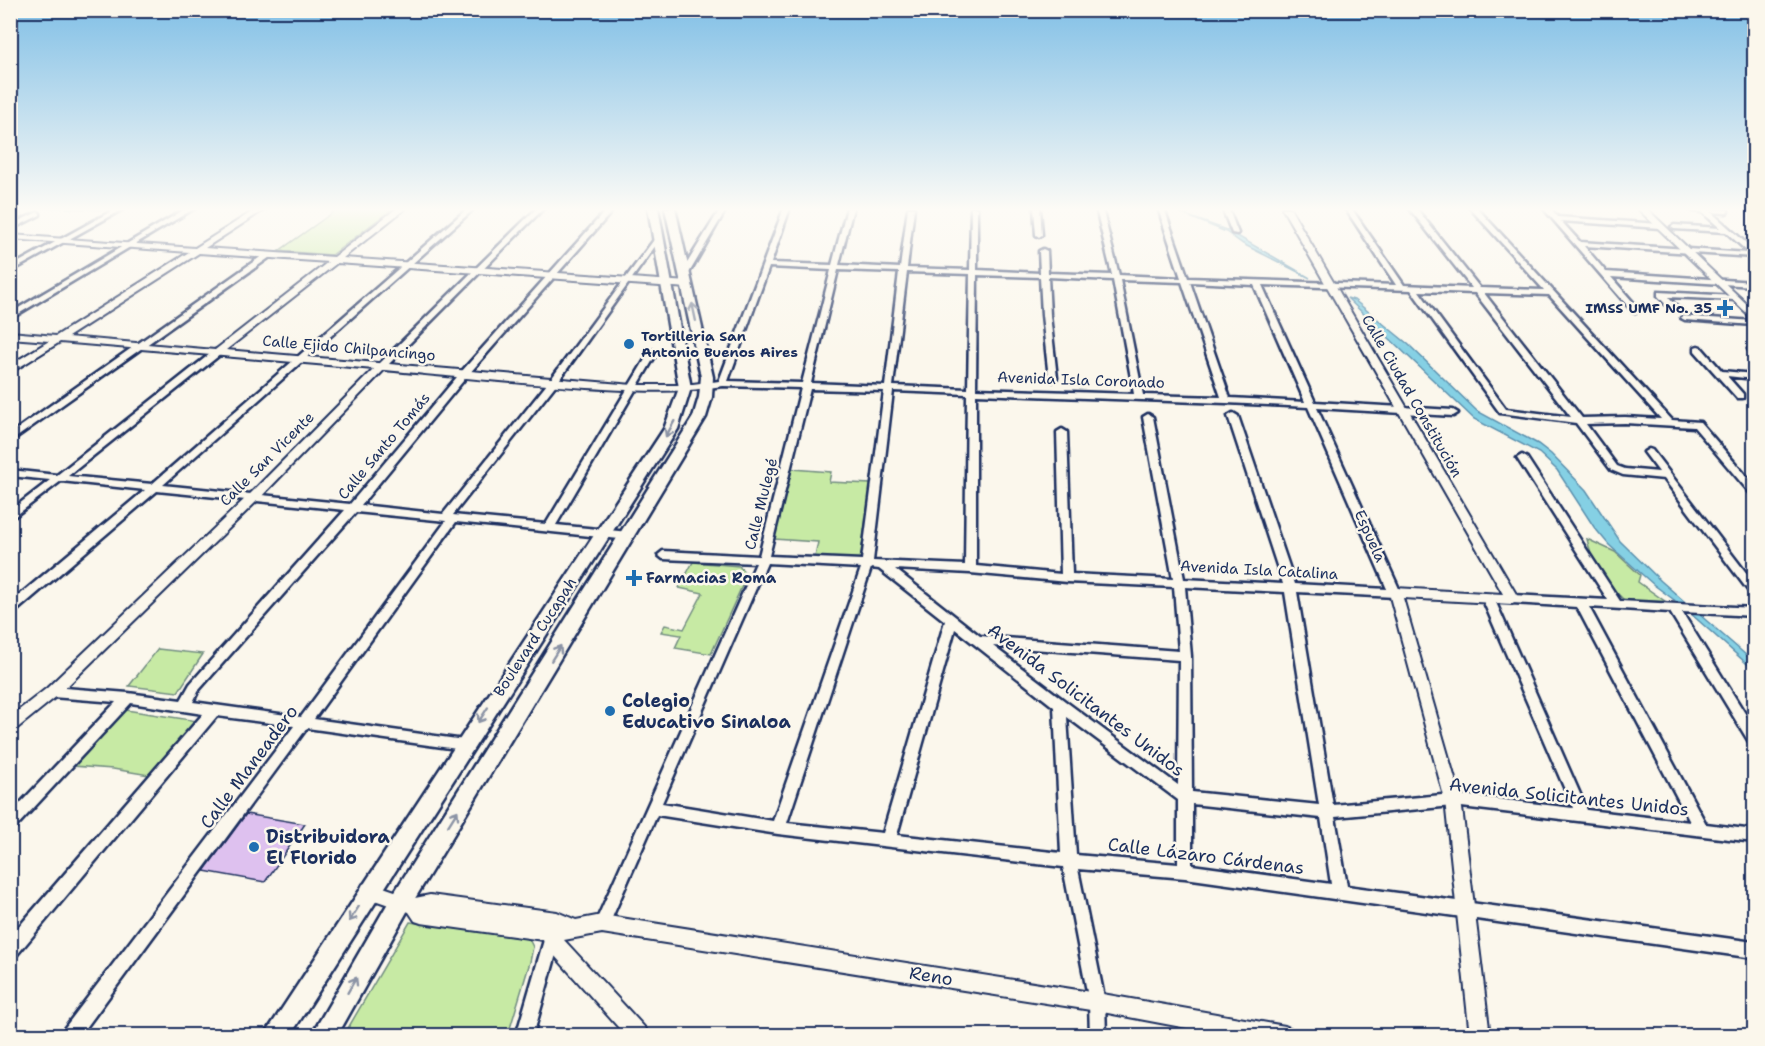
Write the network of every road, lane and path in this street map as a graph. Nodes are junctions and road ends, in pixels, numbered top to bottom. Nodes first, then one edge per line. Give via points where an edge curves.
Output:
1 (34, 257) edge
2 (111, 257) edge
3 (188, 257) edge
4 (265, 257) edge
5 (293, 257) edge
6 (340, 257) edge
7 (415, 257) edge
8 (491, 257) edge
9 (570, 257) edge
10 (644, 257) edge
11 (661, 257) edge
12 (682, 257) edge
13 (699, 257) edge
14 (769, 257) edge
15 (839, 257) edge
16 (905, 257) edge
17 (974, 257) edge
18 (1043, 257) edge
19 (1111, 257) edge
20 (1179, 257) edge
21 (1315, 257) edge
22 (1381, 257) edge
23 (1451, 257) edge
24 (1518, 257) edge
25 (1590, 257) edge
26 (1693, 257) edge
27 (336, 260) junction
28 (406, 265) junction
29 (766, 265) junction
30 (836, 268) junction
31 (10, 270) edge
32 (478, 270) junction
33 (903, 271) junction
34 (974, 274) junction
35 (1605, 274) junction
36 (553, 276) junction
37 (1043, 276) junction
38 (1116, 278) junction
39 (687, 279) junction
40 (1187, 280) junction
41 (627, 281) junction
42 (1719, 281) junction
43 (1257, 283) junction
44 (666, 284) junction
45 (1755, 284) edge
46 (1331, 285) junction
47 (1402, 288) junction
48 (1413, 288) junction
49 (1478, 290) junction
50 (1552, 293) junction
51 (1736, 298) junction
52 (1673, 307) dead end
53 (1636, 310) dead end
54 (1753, 312) edge
55 (10, 317) edge
56 (1685, 318) dead end
57 (1755, 323) edge
58 (10, 334) edge
59 (58, 339) junction
60 (142, 346) junction
61 (1698, 349) dead end
62 (218, 352) junction
63 (653, 353) dead end
64 (299, 359) junction
65 (382, 366) junction
66 (10, 370) edge
67 (465, 373) junction
68 (1720, 374) junction
69 (1755, 376) edge
70 (1053, 378) dead end
71 (554, 381) junction
72 (716, 384) junction
73 (806, 386) junction
74 (633, 388) junction
75 (685, 388) junction
76 (890, 388) junction
77 (973, 392) junction
78 (1740, 396) dead end
79 (1139, 398) junction
80 (1226, 400) junction
81 (1312, 404) junction
82 (1403, 410) junction
83 (1453, 413) dead end
84 (1233, 416) dead end
85 (1148, 417) dead end
86 (1581, 422) junction
87 (1669, 422) junction
88 (1062, 432) dead end
89 (10, 439) edge
90 (1649, 452) dead end
91 (1522, 458) dead end
92 (10, 473) edge
93 (1667, 476) junction
94 (61, 478) junction
95 (154, 488) junction
96 (1755, 491) edge
97 (253, 498) junction
98 (352, 507) junction
99 (10, 517) edge
100 (449, 517) junction
101 (550, 527) junction
102 (603, 533) junction
103 (628, 536) junction
104 (663, 555) dead end
105 (763, 560) junction
106 (867, 565) junction
107 (883, 566) junction
108 (970, 569) junction
109 (1067, 578) junction
110 (1179, 583) junction
111 (1290, 587) junction
112 (1755, 590) edge
113 (1395, 593) junction
114 (1488, 598) junction
115 (1512, 599) junction
116 (1580, 602) junction
117 (1617, 605) junction
118 (1676, 608) junction
119 (10, 610) edge
120 (1755, 612) edge
121 (951, 621) junction
122 (978, 640) junction
123 (1185, 656) junction
124 (52, 692) junction
125 (128, 698) junction
126 (1060, 705) junction
127 (184, 706) junction
128 (213, 711) junction
129 (304, 723) junction
130 (10, 726) edge
131 (1755, 738) edge
132 (464, 745) junction
133 (1184, 797) junction
134 (1453, 800) junction
135 (653, 808) junction
136 (1326, 812) junction
137 (1583, 816) junction
138 (10, 824) edge
139 (778, 828) junction
140 (1702, 830) junction
141 (1755, 836) edge
142 (890, 839) junction
143 (1069, 861) junction
144 (1185, 871) junction
145 (369, 890) junction
146 (1340, 892) junction
147 (407, 905) junction
148 (1467, 909) junction
149 (602, 924) junction
150 (554, 931) junction
151 (10, 950) edge
152 (1755, 950) edge
153 (1096, 1002) junction
154 (69, 1035) edge
155 (276, 1035) edge
156 (323, 1035) edge
157 (524, 1035) edge
158 (639, 1035) edge
159 (1098, 1035) edge
160 (1285, 1035) edge
161 (1480, 1035) edge

1 - 31 street
2 - 55 street
3 - 59 street
4 - 60 street
5 - 27 street
6 - 27 street
7 - 28 street
8 - 32 street, Calle San Vicente
9 - 36 street, Calle Santo Tomás
10 - 41 street, Calle Maneadero
11 - 44 main road, Boulevard Cucapah
12 - 39 main road, Boulevard Cucapah
13 - 39 street
14 - 29 street
15 - 30 street, Calle Mulegé
16 - 33 street
17 - 34 street
18 - 37 street
19 - 38 street
20 - 40 street
21 - 46 street, Calle Ciudad Constitución
22 - 47 street
23 - 49 street
24 - 50 street
25 - 35 street
26 - 42 street
27 - 28 street
27 - 62 street
28 - 32 street
28 - 64 street
29 - 30 street
29 - 72 street
30 - 33 street
30 - 73 street, Calle Mulegé
32 - 36 street
32 - 65 street, Calle San Vicente
33 - 34 street
33 - 76 street
34 - 37 street
34 - 77 street
35 - 42 street
35 - 53 street
36 - 41 street
36 - 67 street, Calle Santo Tomás
37 - 38 street
37 - 70 street
38 - 40 street
38 - 79 street
39 - 44 street
72 -> 39 main road, Boulevard Cucapah
40 - 43 street
40 - 80 street
41 - 44 street
41 - 71 street, Calle Maneadero
42 - 45 street
42 - 51 street
43 - 46 street
43 - 81 street, Espuela
44 - 75 main road, Boulevard Cucapah
46 - 47 street
46 - 82 street, Calle Ciudad Constitución
47 - 48 street
48 - 49 street
48 - 86 street via 1499,407 1506,412
49 - 50 street
49 - 86 street
50 - 87 street
51 - 52 street via 1661,294
51 - 54 street
56 - 57 street
58 - 59 street, Calle Ejido Chilpancingo
59 - 60 street, Calle Ejido Chilpancingo
59 - 66 street
60 - 62 street, Calle Ejido Chilpancingo
60 - 89 street
61 - 68 street
62 - 64 street, Calle Ejido Chilpancingo
62 - 94 street
63 - 74 street
64 - 65 street, Calle Ejido Chilpancingo
64 - 95 street
65 - 67 street, Calle Ejido Chilpancingo
65 - 97 street, Calle San Vicente
67 - 71 street, Calle Ejido Chilpancingo
67 - 98 street, Calle Santo Tomás
68 - 69 street
68 - 78 street
71 - 74 street, Calle Ejido Chilpancingo
71 - 100 street, Calle Maneadero
72 - 73 street, Avenida Isla Coronado
72 - 75 street, Calle Ejido Chilpancingo
72 - 103 main road, Boulevard Cucapah
73 - 76 street, Avenida Isla Coronado
73 - 105 street, Calle Mulegé
74 - 75 street, Calle Ejido Chilpancingo
74 - 101 street
75 -> 102 main road, Boulevard Cucapah via 671,429
76 - 77 street, Avenida Isla Coronado
76 - 106 street
77 - 79 street, Avenida Isla Coronado
77 - 108 street
79 - 80 street, Avenida Isla Coronado
80 - 81 street, Avenida Isla Coronado
81 - 82 street, Avenida Isla Coronado
81 - 113 street, Espuela
82 - 83 street, Avenida Isla Coronado
82 - 115 street, Calle Ciudad Constitución
84 - 111 street
85 - 110 street
86 - 87 street
86 - 93 street via 1618,471
87 - 96 street via 1697,424
88 - 109 street
90 - 93 street
91 - 117 street
92 - 94 street
93 - 112 street
94 - 95 street
94 - 99 street
95 - 97 street
95 - 119 street
97 - 98 street
97 - 124 street, Calle San Vicente
98 - 100 street
98 - 127 street, Calle Santo Tomás via 194,687
100 - 101 street
100 - 129 street, Calle Maneadero
101 - 102 street
102 - 103 street
102 -> 132 main road, Boulevard Cucapah
147 -> 103 main road, Boulevard Cucapah
104 - 105 street, Avenida Isla Catalina
105 - 106 street, Avenida Isla Catalina
105 - 135 street, Calle Mulegé
106 - 107 street, Avenida Isla Catalina
106 - 139 street
107 - 108 street, Avenida Isla Catalina
107 - 121 street, Avenida Solicitantes Unidos
108 - 109 street, Avenida Isla Catalina
109 - 110 street, Avenida Isla Catalina
110 - 111 street, Avenida Isla Catalina
110 - 123 street
111 - 113 street, Avenida Isla Catalina
111 - 136 street
113 - 114 street, Avenida Isla Catalina
113 - 134 street, Espuela
114 - 115 street, Avenida Isla Catalina
114 - 137 street
115 - 116 street, Avenida Isla Catalina
116 - 117 street, Avenida Isla Catalina
116 - 140 street
117 - 118 street, Avenida Isla Catalina
118 - 120 street, Avenida Isla Catalina
118 - 131 street
121 - 122 street, Avenida Solicitantes Unidos
121 - 142 street
122 - 123 street
122 - 126 street, Avenida Solicitantes Unidos
123 - 133 street
124 - 125 street
124 - 130 street, Calle San Vicente
125 - 127 street
125 - 138 street
126 - 133 street, Avenida Solicitantes Unidos
126 - 143 street
127 - 128 street
128 - 129 street
128 - 151 street
129 - 132 street
129 - 154 street, Calle Maneadero
132 - 145 main road, Boulevard Cucapah
133 - 136 street, Avenida Solicitantes Unidos
133 - 144 street
134 - 136 street, Avenida Solicitantes Unidos
134 - 137 street, Avenida Solicitantes Unidos
134 - 148 street, Espuela
135 - 139 street, Calle Lázaro Cárdenas
135 - 149 street, Calle Mulegé
136 - 146 street
137 - 140 street, Avenida Solicitantes Unidos
139 - 142 street, Calle Lázaro Cárdenas
140 - 141 street, Avenida Solicitantes Unidos
142 - 143 street, Calle Lázaro Cárdenas
143 - 144 street, Calle Lázaro Cárdenas
143 - 153 street
144 - 146 street, Calle Lázaro Cárdenas
145 - 147 street, Reno
145 -> 155 main road, Boulevard Cucapah
146 - 148 street, Calle Lázaro Cárdenas
147 - 150 street, Reno via 422,915
156 -> 147 main road, Boulevard Cucapah
148 - 152 street, Calle Lázaro Cárdenas
148 - 161 street, Espuela
149 - 150 street, Reno
149 - 153 street, Reno
150 - 157 street
150 - 158 street
153 - 159 street
153 - 160 street, Reno

